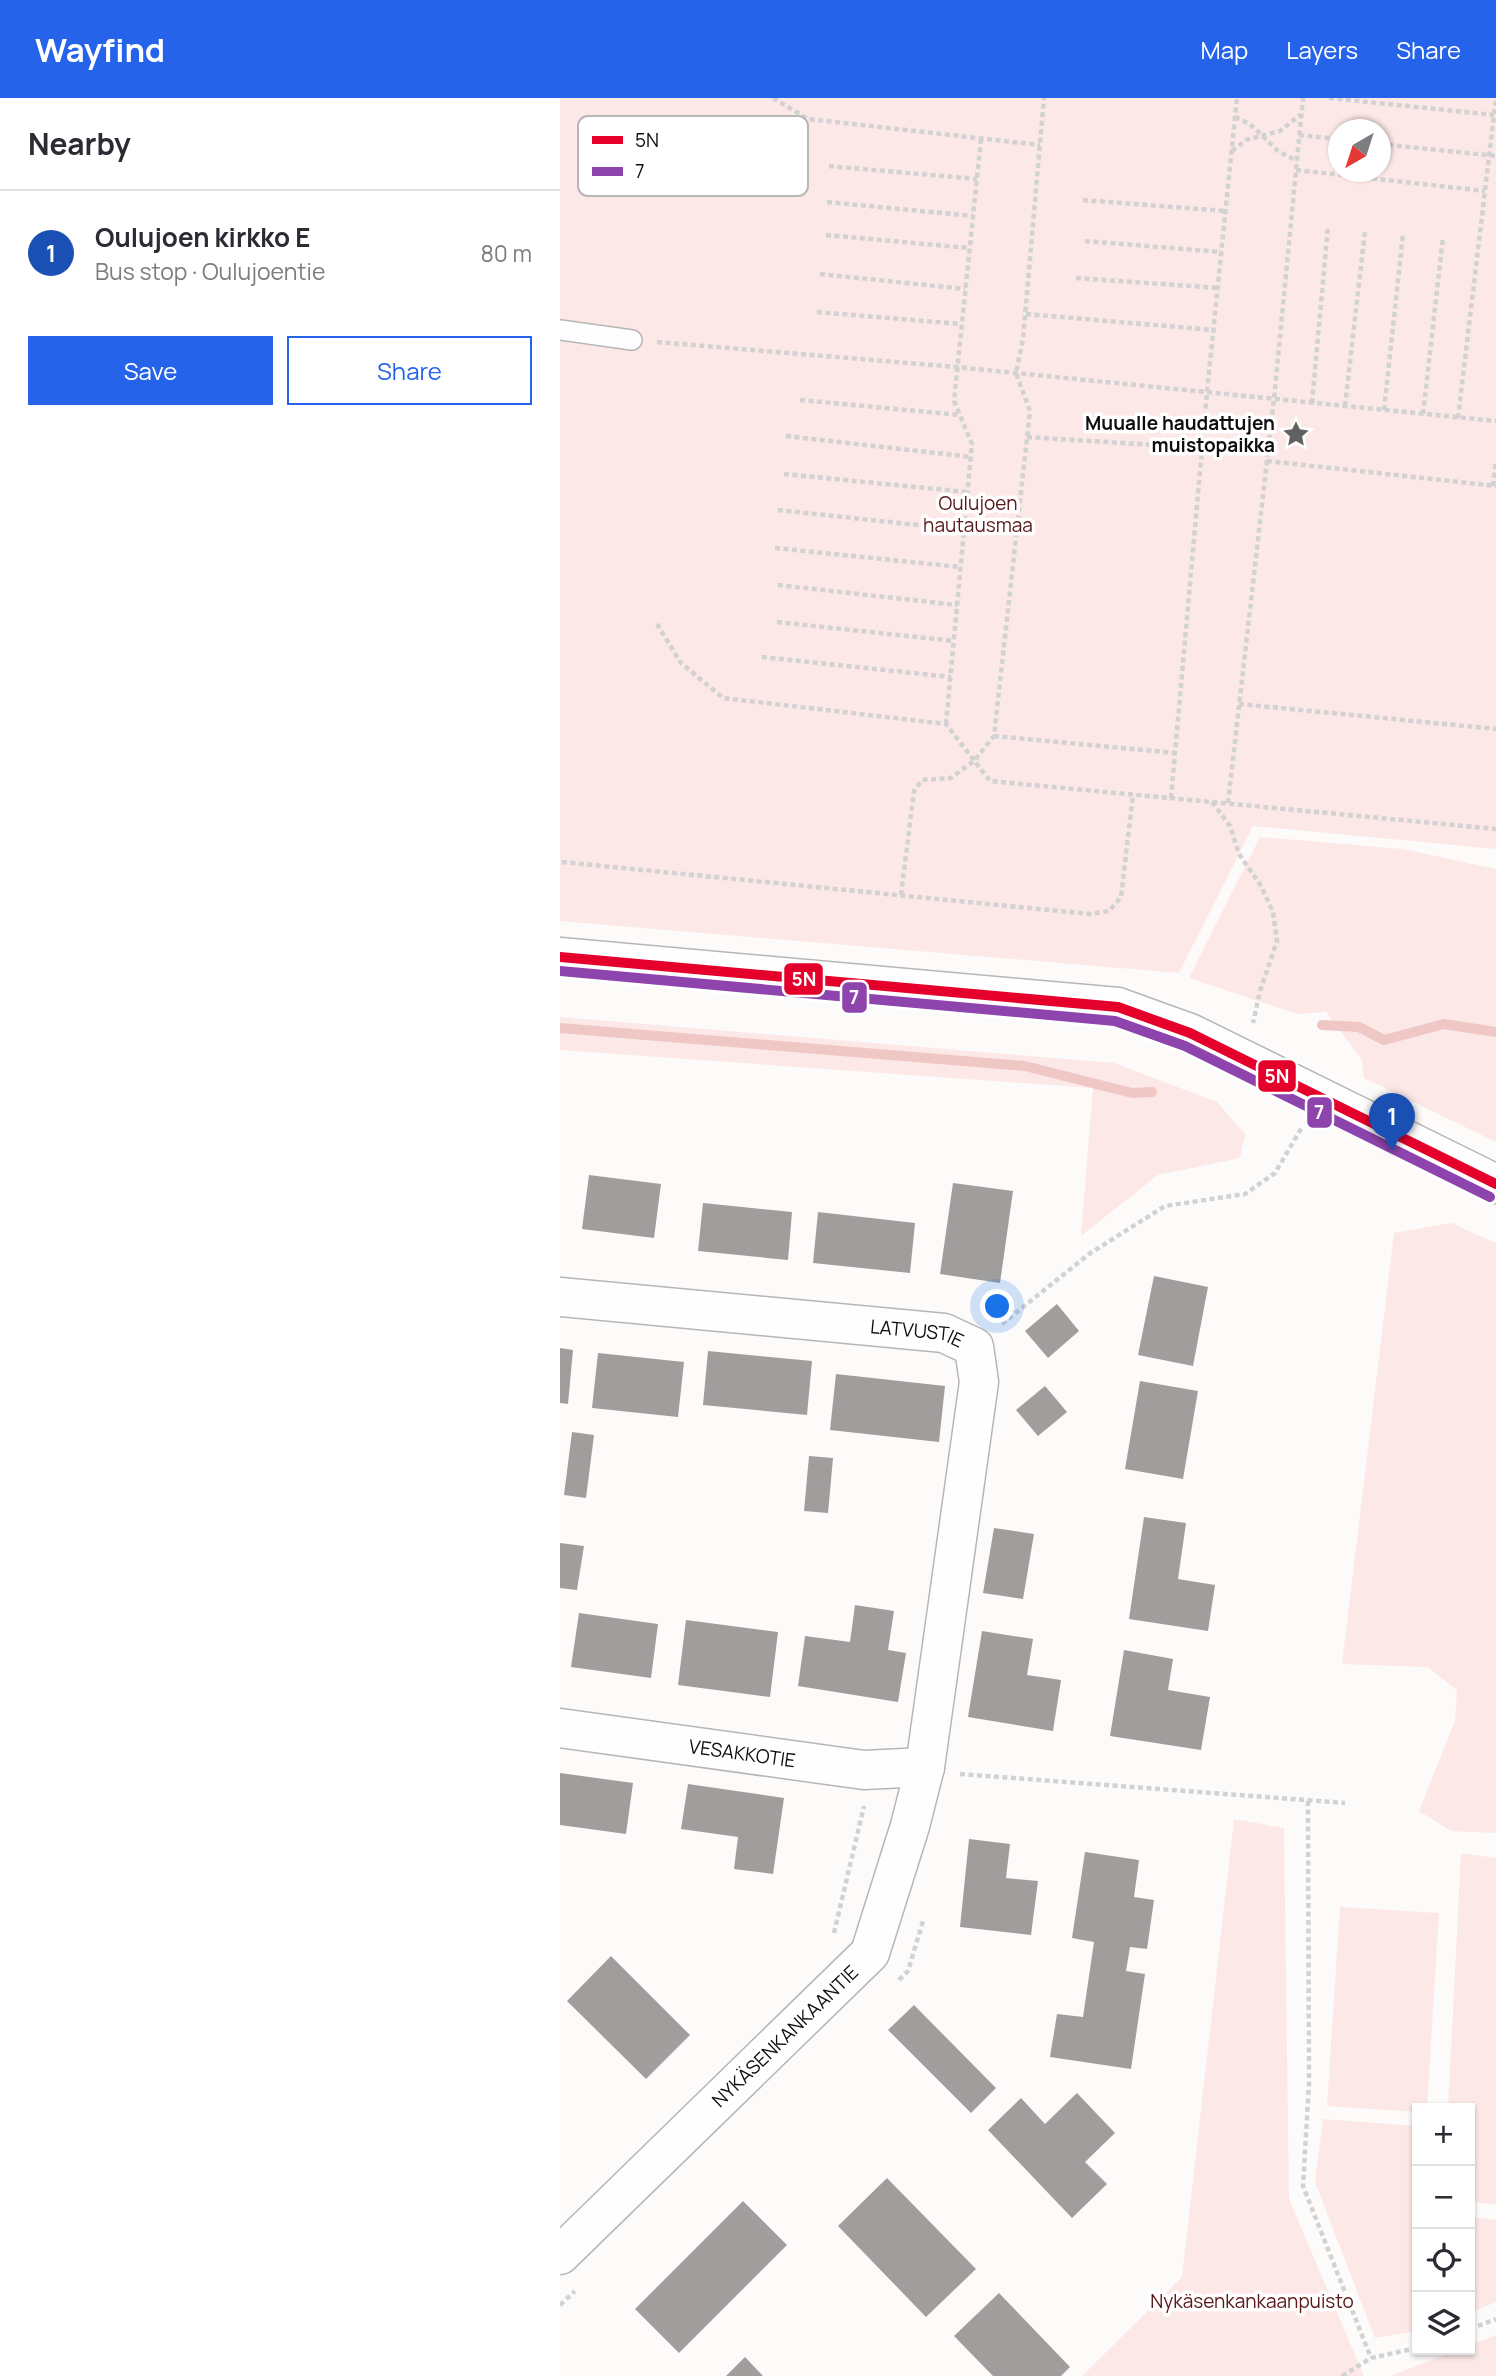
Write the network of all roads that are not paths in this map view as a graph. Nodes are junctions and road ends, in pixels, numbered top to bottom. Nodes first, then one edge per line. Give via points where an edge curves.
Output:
1 (560, 330) edge
2 (632, 340) road end
3 (560, 957) edge
4 (1496, 1184) edge
5 (560, 1297) edge
6 (560, 1727) edge
7 (926, 1757) junction
8 (560, 2255) edge

1 - 2 lane
3 - 4 street via 1118,1007 1190,1033
5 - 7 street, LATVUSTIE via 944,1333 974,1347 979,1382
6 - 7 street, VESAKKOTIE via 864,1770
7 - 8 street, NYKÄSENKANKAANTIE via 910,1826 870,1953

